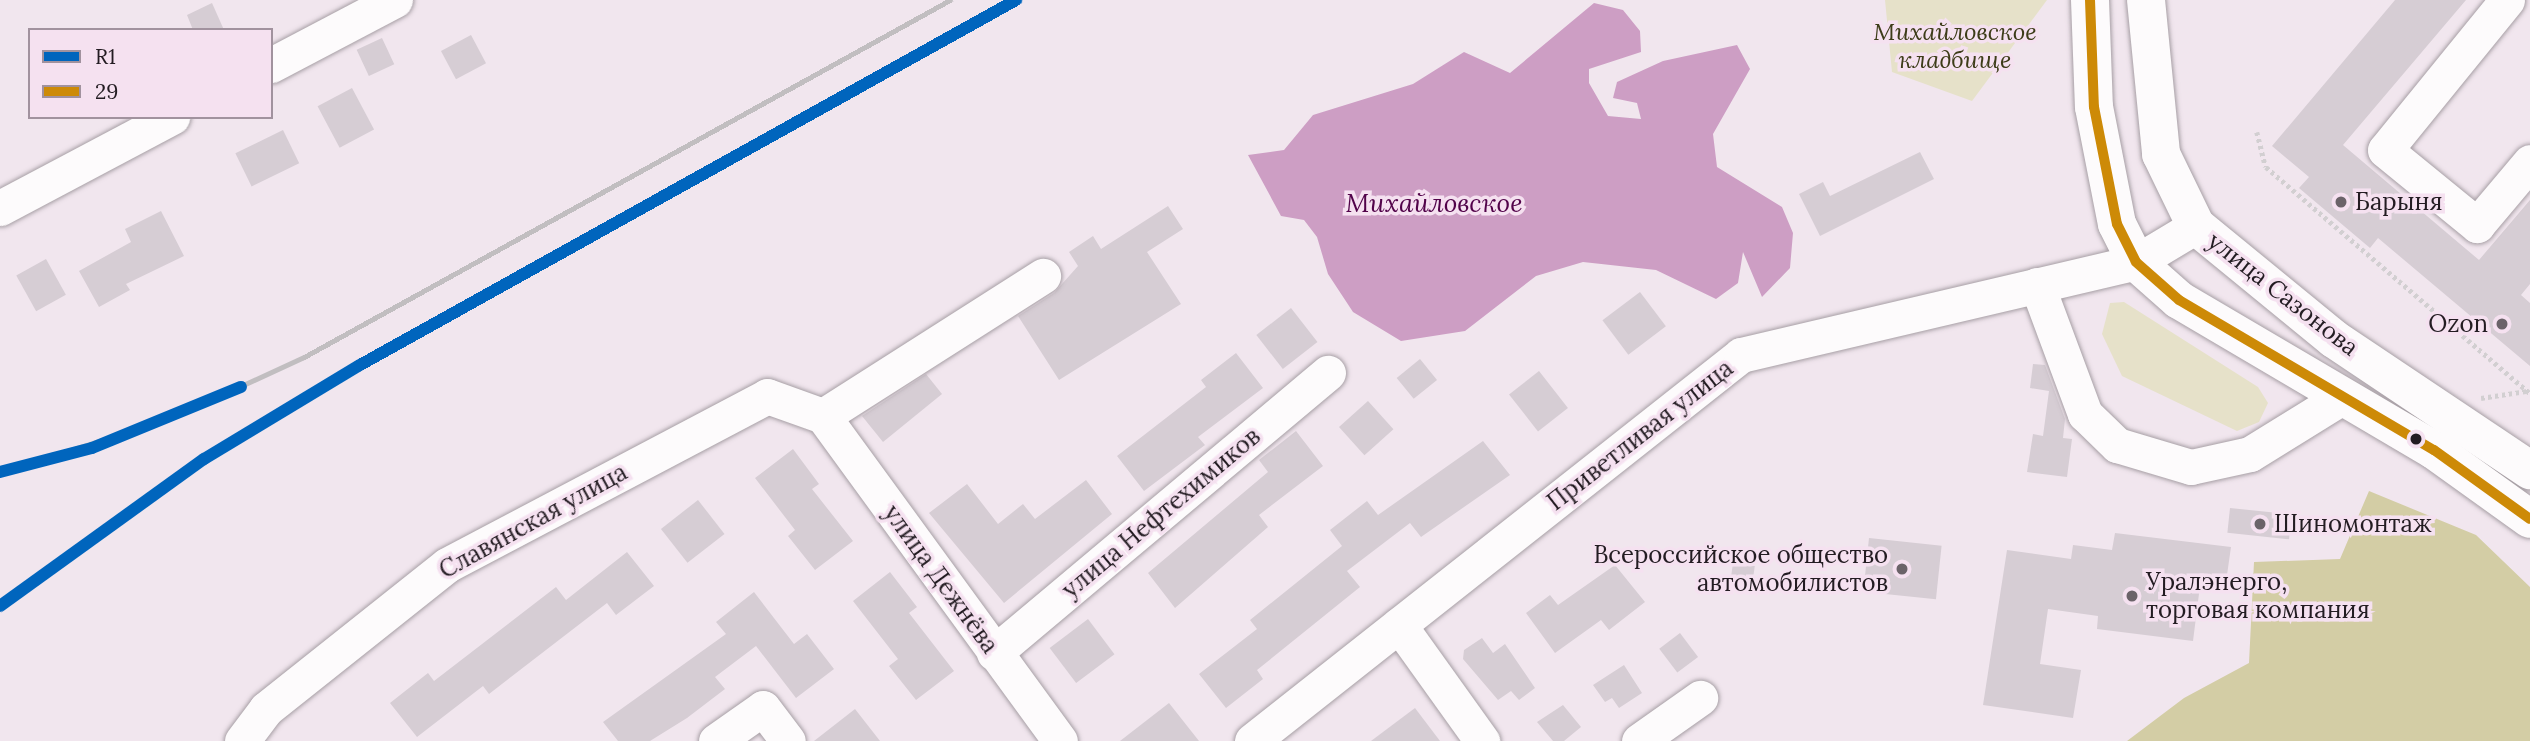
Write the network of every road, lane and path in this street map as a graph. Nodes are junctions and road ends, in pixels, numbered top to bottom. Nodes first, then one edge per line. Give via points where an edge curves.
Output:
1 (395, 0) edge
2 (2090, 0) edge
3 (2146, 0) edge
4 (2507, 0) edge
5 (2524, 0) edge
6 (2530, 5) edge
7 (273, 64) edge
8 (168, 119) edge
9 (2257, 132) dead end
10 (2530, 162) edge
11 (0, 208) edge
12 (2196, 226) junction
13 (2136, 262) junction
14 (1043, 276) dead end
15 (2036, 285) junction
16 (1328, 373) dead end
17 (2529, 392) edge
18 (2344, 396) junction
19 (2469, 400) dead end
20 (823, 416) junction
21 (2520, 461) edge
22 (2491, 487) junction
23 (2530, 519) edge
24 (1399, 625) junction
25 (993, 653) junction
26 (1700, 698) dead end
27 (242, 741) edge
28 (716, 741) edge
29 (788, 741) edge
30 (1060, 741) edge
31 (1252, 741) edge
32 (1482, 741) edge
33 (1639, 741) edge

1 - 7 street
2 - 13 main road, улица Сазонова via 2094,107 2117,224
3 - 12 main road, улица Сазонова via 2161,154
4 - 10 street via 2385,149 2477,225
5 - 6 street
8 - 11 street
9 - 17 path via 2266,167
12 - 13 street, Приветливая улица
12 - 21 main road, улица Сазонова via 2334,339
13 - 15 street, Приветливая улица
13 - 18 main road, улица Сазонова via 2179,300
14 - 20 street
15 - 18 street via 2085,414 2117,445 2191,467 2250,454
15 - 24 street, Приветливая улица via 1741,355
16 - 25 street, улица Нефтехимиков
17 - 19 path
18 - 22 main road, улица Сазонова
20 - 25 street, улица Дежнёва
20 - 27 street, Славянская улица via 767,396 447,565 266,709
21 - 22 street
22 - 23 main road, улица Сазонова
24 - 31 street, Приветливая улица
24 - 32 street
25 - 30 street, улица Дежнёва
26 - 33 street
28 - 29 street via 763,708

